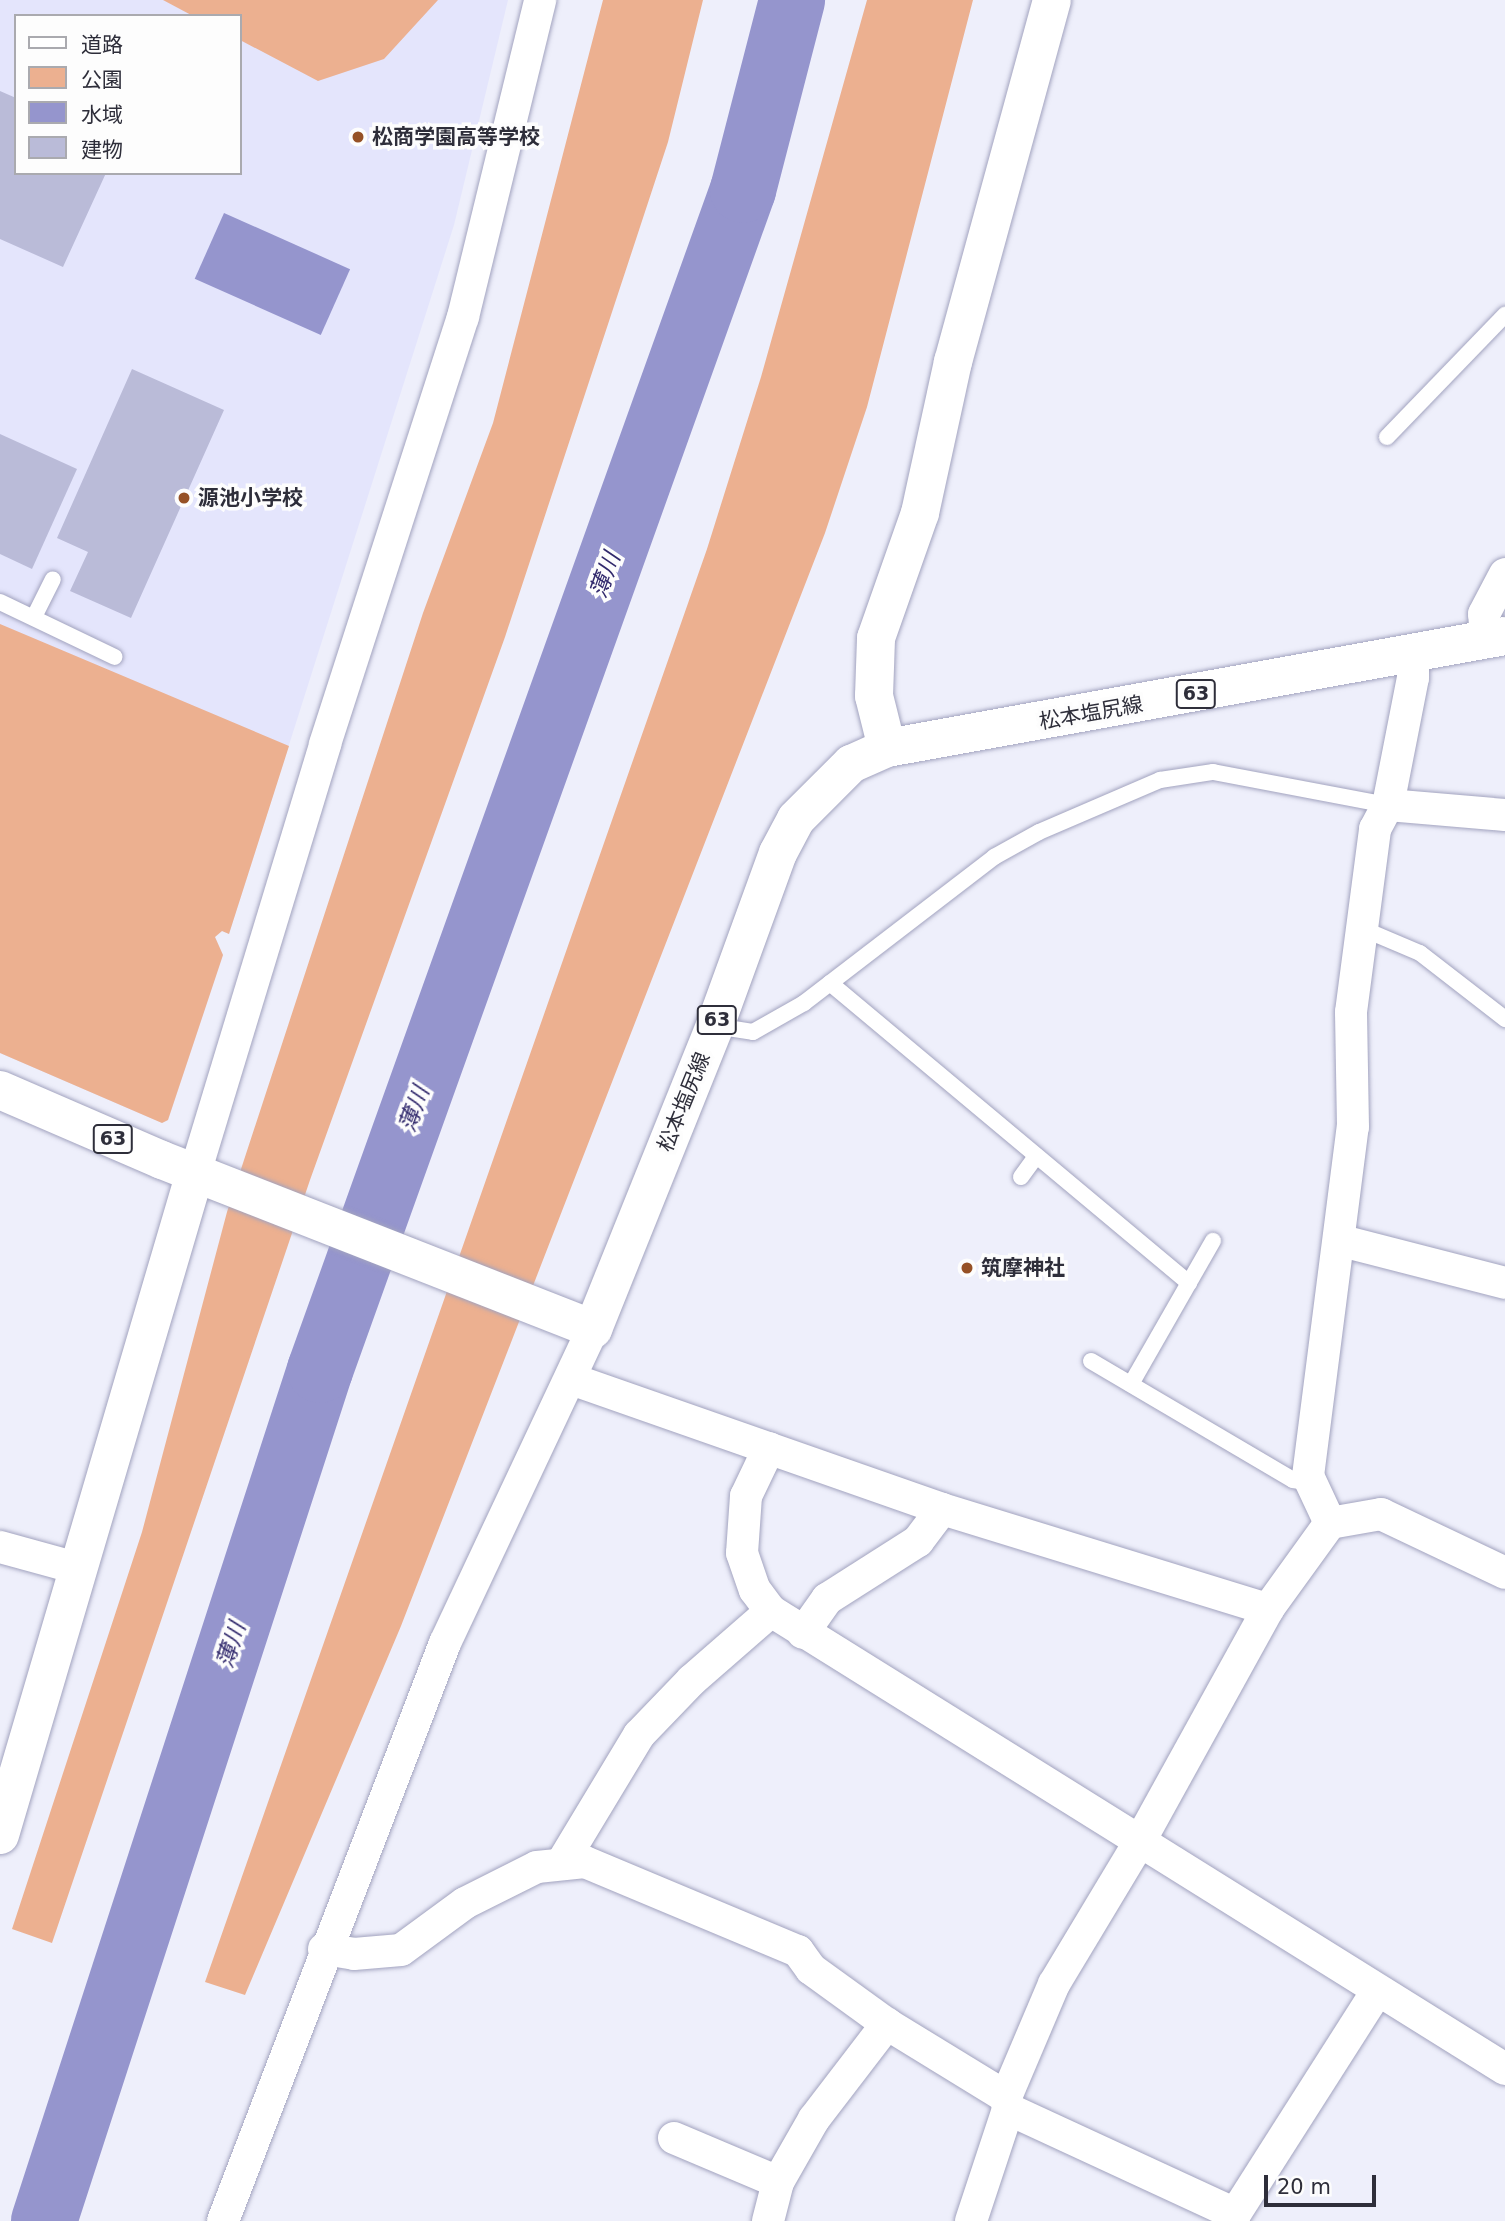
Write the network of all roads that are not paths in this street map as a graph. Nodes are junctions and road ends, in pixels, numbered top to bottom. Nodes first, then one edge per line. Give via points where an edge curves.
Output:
1 (540, 0) edge
2 (1052, 0) edge
3 (1505, 315) edge
4 (1387, 437) dead end
5 (1505, 574) edge
6 (52, 579) dead end
7 (0, 601) edge
8 (34, 617) junction
9 (1496, 638) edge
10 (1413, 654) junction
11 (115, 657) dead end
12 (887, 748) junction
13 (1388, 805) junction
14 (1505, 815) edge
15 (1361, 928) junction
16 (830, 983) junction
17 (1505, 1019) edge
18 (715, 1026) junction
19 (0, 1090) edge
20 (1037, 1156) junction
21 (1021, 1177) dead end
22 (211, 1179) junction
23 (1213, 1241) dead end
24 (1342, 1241) junction
25 (1189, 1283) junction
26 (1505, 1283) edge
27 (593, 1329) junction
28 (1091, 1361) dead end
29 (571, 1379) junction
30 (1131, 1384) junction
31 (769, 1448) junction
32 (1312, 1483) junction
33 (942, 1509) junction
34 (1330, 1523) junction
35 (0, 1546) edge
36 (78, 1568) junction
37 (1505, 1573) edge
38 (1268, 1609) junction
39 (771, 1611) junction
40 (803, 1633) junction
41 (0, 1835) edge
42 (1140, 1841) junction
43 (563, 1861) junction
44 (324, 1949) junction
45 (1377, 1991) junction
46 (887, 2024) junction
47 (1505, 2069) edge
48 (1007, 2103) junction
49 (674, 2138) dead end
50 (778, 2182) junction
51 (1233, 2217) edge
52 (224, 2221) edge
53 (768, 2221) edge
54 (971, 2221) edge

1 - 22 street via 463,317 326,744
2 - 12 main road via 953,362 920,513 876,639 874,696
3 - 4 lane
5 - 9 street via 1484,614
6 - 8 lane
7 - 8 lane
8 - 11 lane
9 - 10 main road, 松本塩尻線 / 63
10 - 12 main road, 松本塩尻線 / 63
10 - 13 street via 1413,678
12 - 18 main road, 松本塩尻線 / 63 via 851,764 796,819 778,853
13 - 14 street
13 - 15 street via 1375,829
13 - 16 lane via 1213,772 1160,780 1039,832 994,857
15 - 17 lane via 1420,953
15 - 24 street via 1351,1012 1353,1127
16 - 18 lane via 753,1031
16 - 20 lane
18 - 27 main road, 松本塩尻線 / 63
19 - 22 main road, 63
20 - 21 lane
20 - 25 lane
22 - 27 main road, 63
22 - 36 main road
23 - 25 lane
24 - 26 street
24 - 32 street via 1308,1476
25 - 30 lane
27 - 29 street
28 - 30 lane
29 - 31 street
29 - 44 street via 445,1643
30 - 32 lane via 1293,1480
31 - 33 street
31 - 39 street via 746,1496 742,1553 755,1590
32 - 34 street
33 - 38 street
33 - 40 street via 918,1541 827,1599
34 - 37 street via 1381,1514
34 - 38 street
35 - 36 street
36 - 41 main road
38 - 42 street
39 - 40 street
39 - 43 street via 692,1680 639,1735
40 - 42 street
42 - 45 street
42 - 48 street via 1054,1984
43 - 44 street via 537,1867 465,1903 401,1950 354,1954
43 - 46 street via 585,1862 798,1951 811,1969
44 - 52 street
45 - 47 street
45 - 51 street
46 - 48 street
46 - 50 street via 814,2119
48 - 51 street
48 - 54 street
49 - 50 street
50 - 53 street

